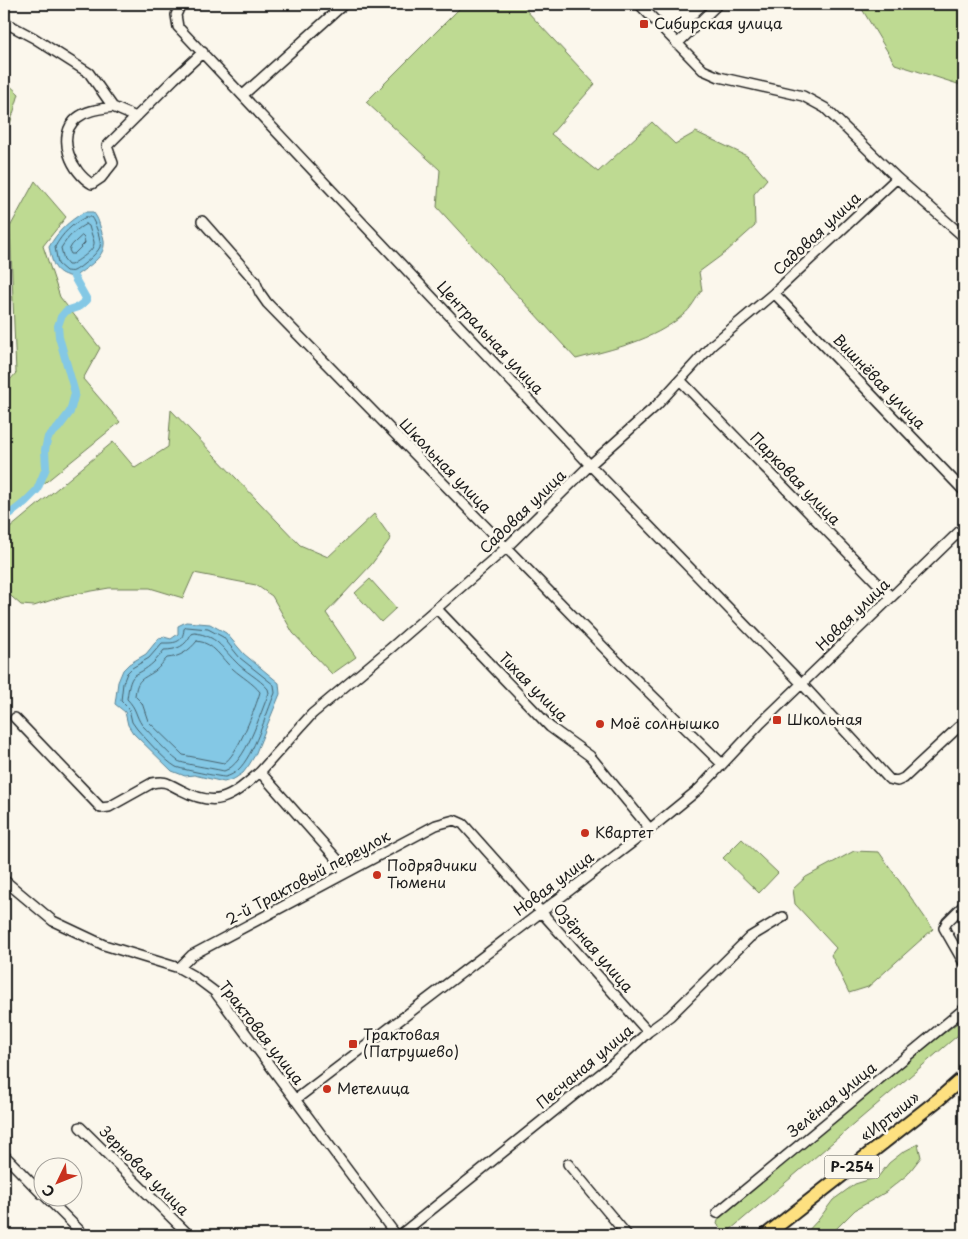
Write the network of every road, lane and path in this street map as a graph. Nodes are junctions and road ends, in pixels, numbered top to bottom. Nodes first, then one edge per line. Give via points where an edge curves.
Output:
1 (181, 4) edge
2 (344, 4) edge
3 (639, 4) edge
4 (718, 4) edge
5 (4, 22) edge
6 (678, 44) junction
7 (203, 52) junction
8 (243, 95) junction
9 (113, 107) junction
10 (136, 117) junction
11 (897, 178) junction
12 (202, 221) dead end
13 (964, 237) edge
14 (774, 293) junction
15 (680, 380) junction
16 (590, 465) junction
17 (964, 490) edge
18 (964, 527) edge
19 (506, 548) junction
20 (891, 597) junction
21 (437, 608) junction
22 (802, 684) junction
23 (15, 718) dead end
24 (964, 722) edge
25 (722, 764) junction
26 (260, 772) junction
27 (454, 820) joint
28 (650, 829) junction
29 (345, 873) junction
30 (4, 880) edge
31 (964, 905) edge
32 (541, 911) junction
33 (783, 917) dead end
34 (964, 962) edge
35 (179, 968) junction
36 (964, 1009) edge
37 (648, 1032) junction
38 (964, 1077) edge
39 (964, 1085) edge
40 (939, 1099) junction
41 (295, 1100) junction
42 (80, 1127) dead end
43 (4, 1155) edge
44 (568, 1164) dead end
45 (32, 1183) edge
46 (55, 1206) edge
47 (717, 1213) dead end
48 (84, 1235) edge
49 (189, 1235) edge
50 (398, 1235) edge
51 (627, 1235) edge
52 (766, 1235) edge

1 - 7 street, Центральная улица via 176,15 178,27
2 - 8 street
3 - 6 street
4 - 6 street
5 - 9 street via 89,73
6 - 11 street via 702,70 803,96 825,108
7 - 8 street, Центральная улица
7 - 10 street
8 - 16 street, Центральная улица
9 - 10 street
9 - 10 street via 90,110 76,119 66,137 71,162 92,184 113,163 107,146
11 - 13 street
11 - 14 street, Садовая улица
12 - 19 street, Школьная улица via 255,281 267,303
14 - 15 street, Садовая улица via 712,345
14 - 17 street, Вишнёвая улица
15 - 16 street, Садовая улица
15 - 20 street, Парковая улица
16 - 19 street, Садовая улица
16 - 22 street, Центральная улица
18 - 20 street, Новая улица
19 - 21 street, Садовая улица
19 - 25 street, Школьная улица
20 - 22 street, Новая улица
21 - 26 street, Садовая улица via 312,714
21 - 28 street, Тихая улица via 550,727 590,756
22 - 24 street via 889,779 897,781 917,768
22 - 25 street, Новая улица
23 - 26 street, Садовая улица via 101,808 109,807 152,783 166,781 181,791 209,800 222,799 234,794
25 - 28 street, Новая улица via 699,790
26 - 29 street via 337,859
27 - 29 street, 2-й Трактовый переулок via 436,825
27 - 32 street, Озёрная улица via 463,824
28 - 32 street, Новая улица
29 - 35 street, 2-й Трактовый переулок via 192,955
30 - 35 street, Трактовая улица via 53,921 104,945
31 - 34 street via 944,928
32 - 37 street, Озёрная улица
32 - 41 street, Новая улица
33 - 37 street, Песчаная улица via 750,937 670,1016
35 - 41 street, Трактовая улица via 215,992
36 - 47 street, Зелёная улица
37 - 50 street, Песчаная улица via 619,1059
38 - 40 highway, «Иртыш» / Р-254
39 - 40 highway, «Иртыш» / Р-254
40 - 52 highway, «Иртыш» / Р-254
41 - 50 street, Трактовая улица
42 - 49 street, Зерновая улица
43 - 45 street
44 - 51 street
46 - 48 street

